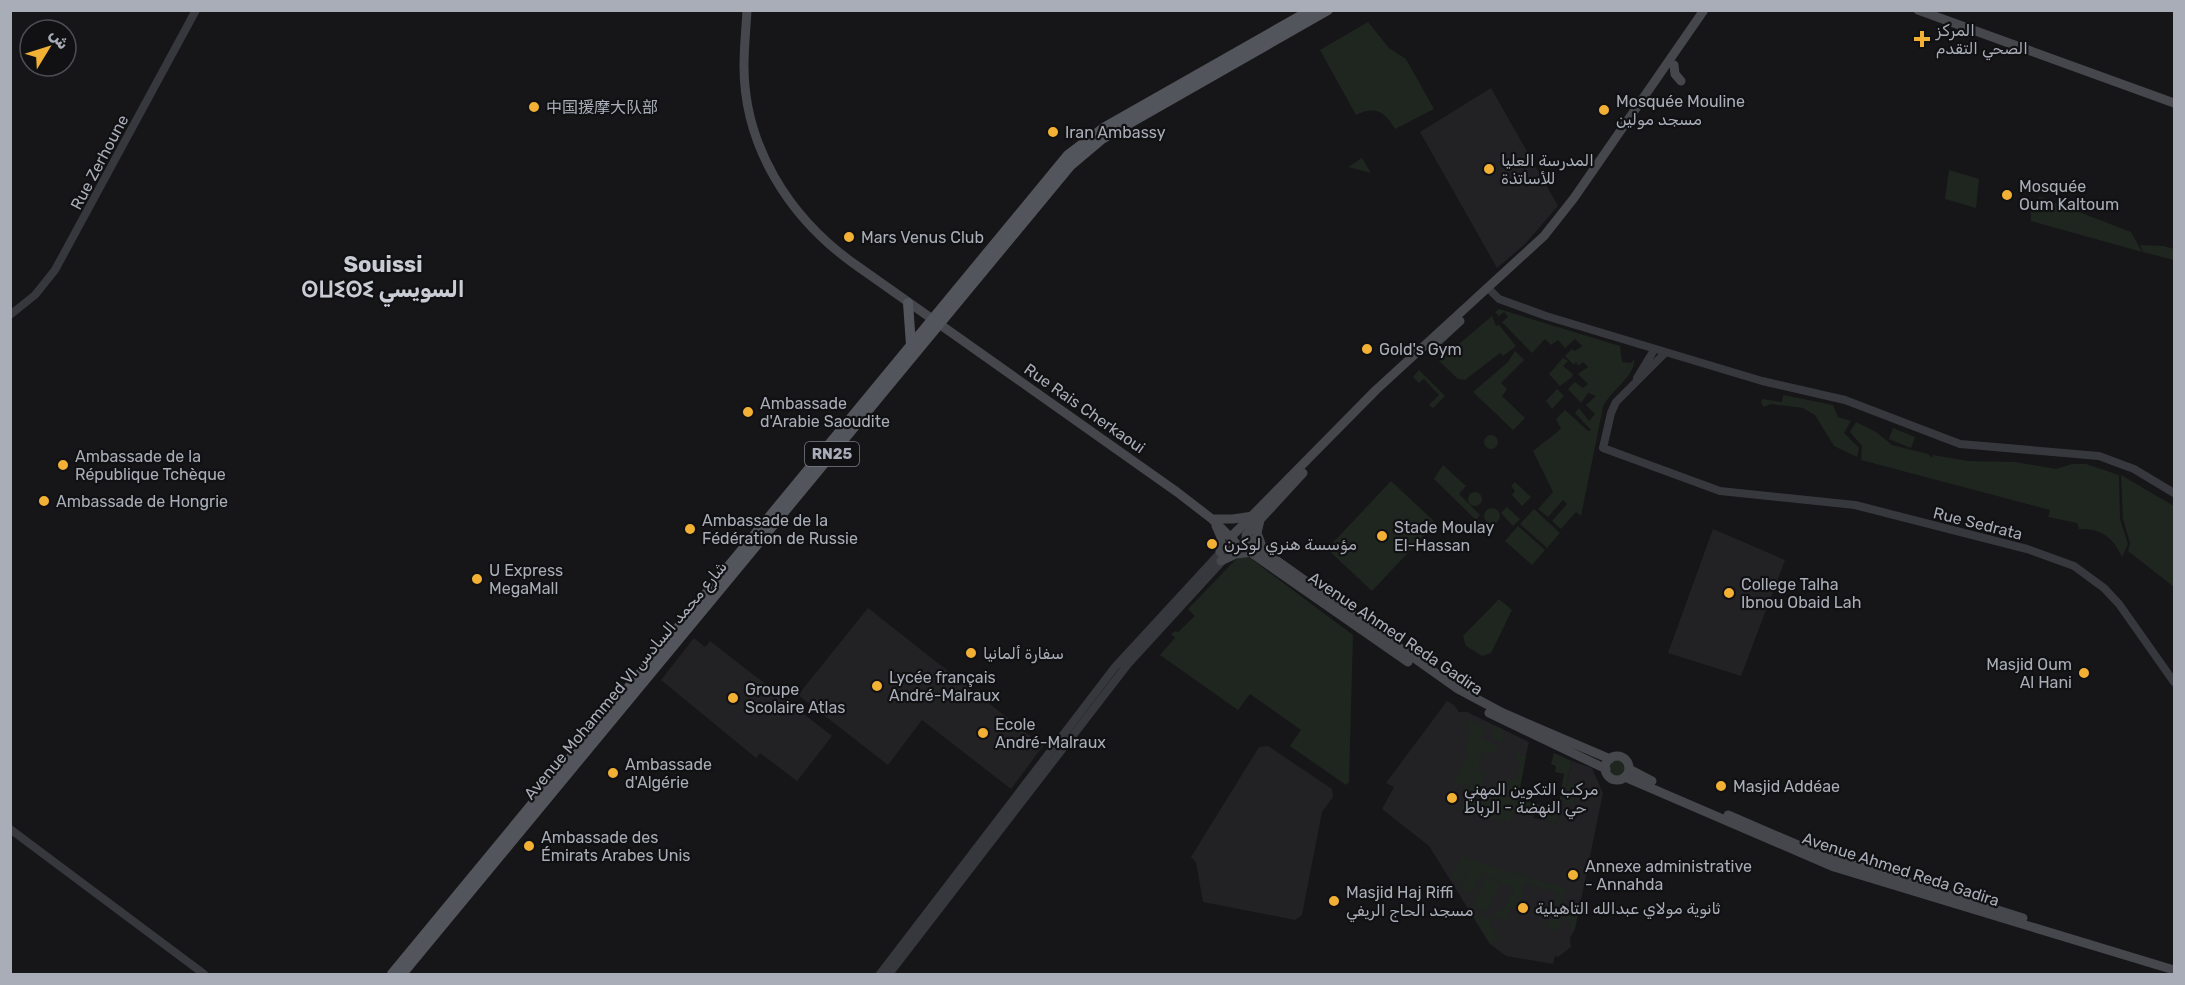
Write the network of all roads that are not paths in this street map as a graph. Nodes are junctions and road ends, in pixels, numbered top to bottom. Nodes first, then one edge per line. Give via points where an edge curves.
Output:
1 (196, 10) edge
2 (747, 10) edge
3 (1311, 10) edge
4 (1328, 10) edge
5 (1704, 10) edge
6 (1712, 10) edge
7 (1918, 10) edge
8 (1934, 10) edge
9 (1674, 65) junction
10 (1681, 81) dead end
11 (2175, 97) edge
12 (2175, 103) edge
13 (1490, 291) junction
14 (908, 303) junction
15 (10, 315) edge
16 (936, 322) junction
17 (1638, 344) junction
18 (911, 345) junction
19 (1654, 350) junction
20 (1665, 353) junction
21 (1642, 367) junction
22 (1636, 379) junction
23 (2175, 493) edge
24 (1257, 517) junction
25 (1212, 519) junction
26 (1239, 537) junction
27 (1264, 551) junction
28 (1254, 552) junction
29 (1220, 556) junction
30 (2175, 682) edge
31 (1608, 764) junction
32 (1627, 773) junction
33 (10, 829) edge
34 (2175, 964) edge
35 (2175, 970) edge
36 (204, 975) edge
37 (392, 975) edge
38 (402, 975) edge
39 (880, 975) edge
40 (889, 975) edge

1 - 15 street, Rue Zerhoune via 55,270 35,295
2 - 14 main road, Rue Rais Cherkaoui via 747,100 759,145 775,180 823,240
3 - 16 main road, Avenue Mohammed VI شارع محمد السادس / RN25 via 1082,143 1062,162
4 - 16 main road, Avenue Mohammed VI شارع محمد السادس / RN25 via 1088,148
5 - 13 main road via 1563,213
6 - 9 main road
7 - 12 main road
8 - 11 main road
9 - 10 main road
9 - 13 main road via 1556,231
13 - 17 street via 1509,304
13 - 24 main road via 1376,390
14 - 16 main road, Rue Rais Cherkaoui
14 - 18 main road
16 - 18 main road, Avenue Mohammed VI شارع محمد السادس / RN25
16 - 25 main road, Rue Rais Cherkaoui
16 - 38 main road, Avenue Mohammed VI شارع محمد السادس / RN25
17 - 19 street
17 - 21 street
18 - 37 main road, Avenue Mohammed VI شارع محمد السادس / RN25
19 - 20 street
19 - 21 street
20 - 22 street
20 - 23 street via 1845,400 1960,444 2099,456 2145,475
21 - 22 street
22 - 30 street, Rue Sedrata via 1611,413 1603,448 1720,491 1855,505 2027,549 2074,566 2119,604
24 - 25 main road
24 - 26 main road
24 - 27 main road via 1257,533
25 - 26 main road, Rue Rais Cherkaoui
25 - 29 main road via 1221,537
26 - 27 main road, Avenue Ahmed Reda Gadira
26 - 28 main road, Avenue Ahmed Reda Gadira
26 - 29 street
27 - 31 main road, Avenue Ahmed Reda Gadira via 1458,689
28 - 29 main road
28 - 31 main road, Avenue Ahmed Reda Gadira via 1455,694
29 - 39 street via 1120,661
29 - 40 street via 1128,664
31 - 32 main road via 1623,758
31 - 32 main road via 1607,774 1614,780
32 - 34 main road, Avenue Ahmed Reda Gadira via 1814,852
32 - 35 main road, Avenue Ahmed Reda Gadira via 1834,867
33 - 36 street

